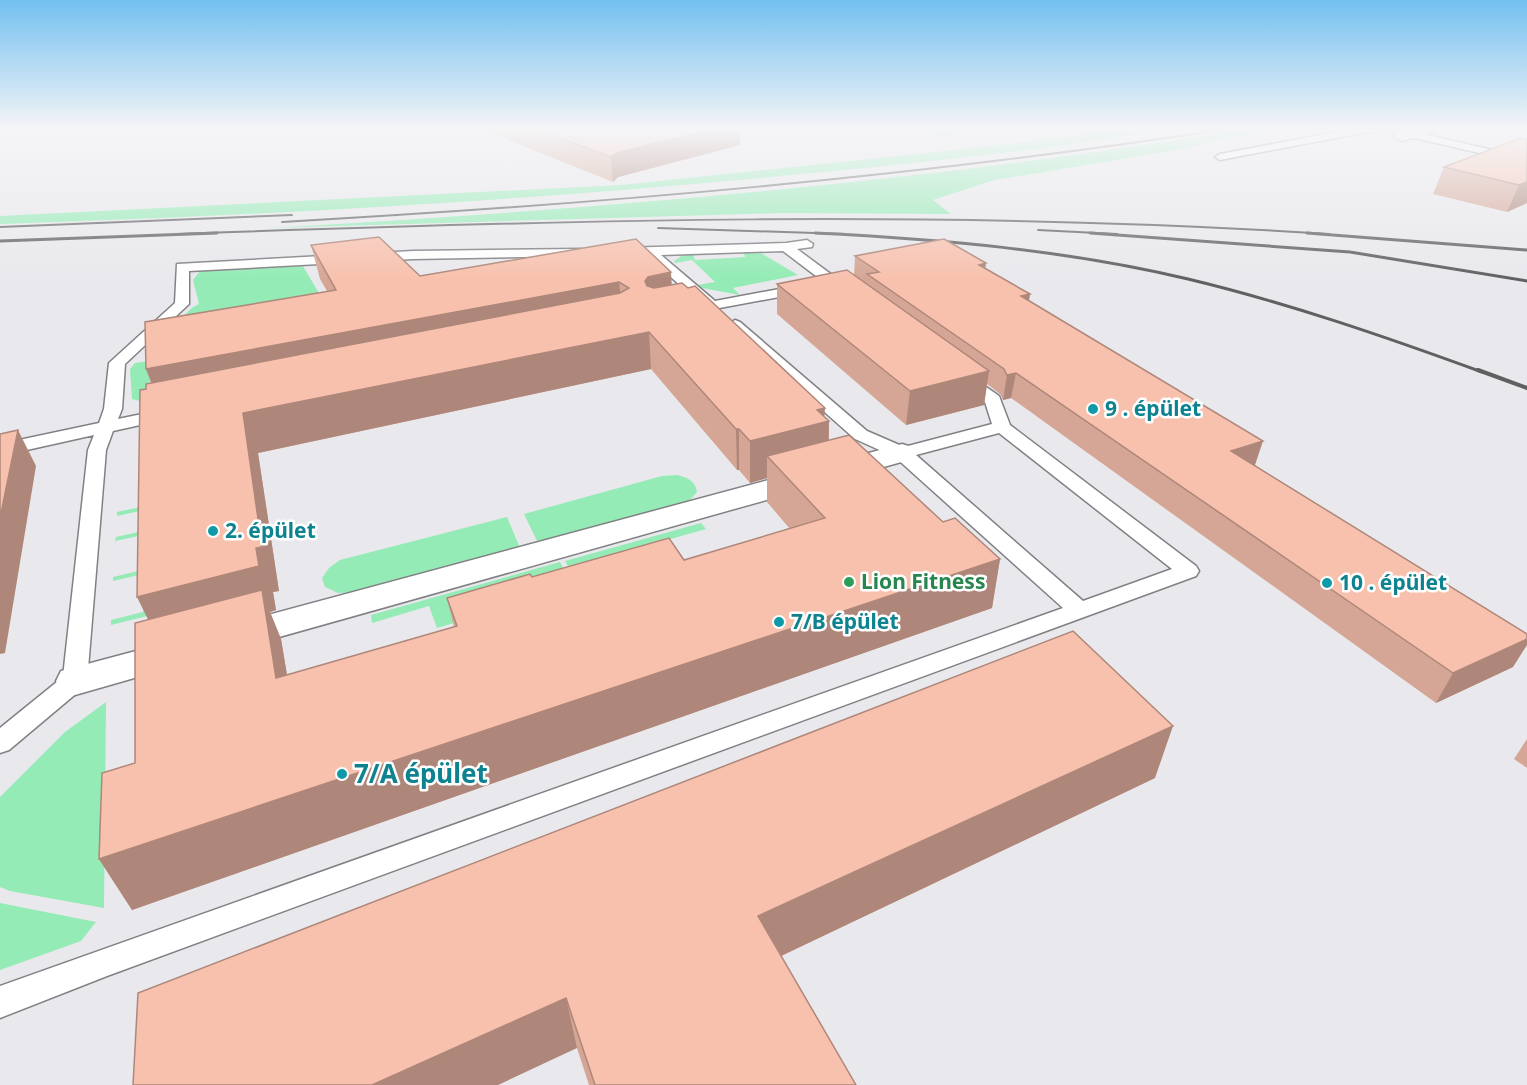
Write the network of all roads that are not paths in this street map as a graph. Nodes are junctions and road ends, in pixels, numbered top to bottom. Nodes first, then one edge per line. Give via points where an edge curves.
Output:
1 (807, 244) dead end
2 (786, 247) junction
3 (649, 251) junction
4 (591, 252) edge
5 (614, 252) edge
6 (833, 283) junction
7 (861, 302) edge
8 (711, 305) junction
9 (678, 312) edge
10 (950, 368) edge
11 (179, 411) edge
12 (1002, 426) junction
13 (105, 427) junction
14 (0, 450) edge
15 (902, 453) junction
16 (1080, 610) junction
17 (75, 681) junction
18 (0, 743) edge
19 (0, 1002) edge

1 - 2 lane
2 - 3 lane
2 - 6 lane
3 - 5 lane
3 - 8 lane
4 - 13 lane via 413,255 182,267 182,304 117,363 113,409
6 - 7 lane
6 - 8 lane
8 - 9 lane
8 - 15 lane via 861,435
10 - 12 lane via 993,400
11 - 13 lane
12 - 15 lane
12 - 16 lane via 1188,571
13 - 14 lane
13 - 17 lane via 97,450
15 - 16 lane
15 - 17 street
16 - 19 lane
17 - 18 lane

